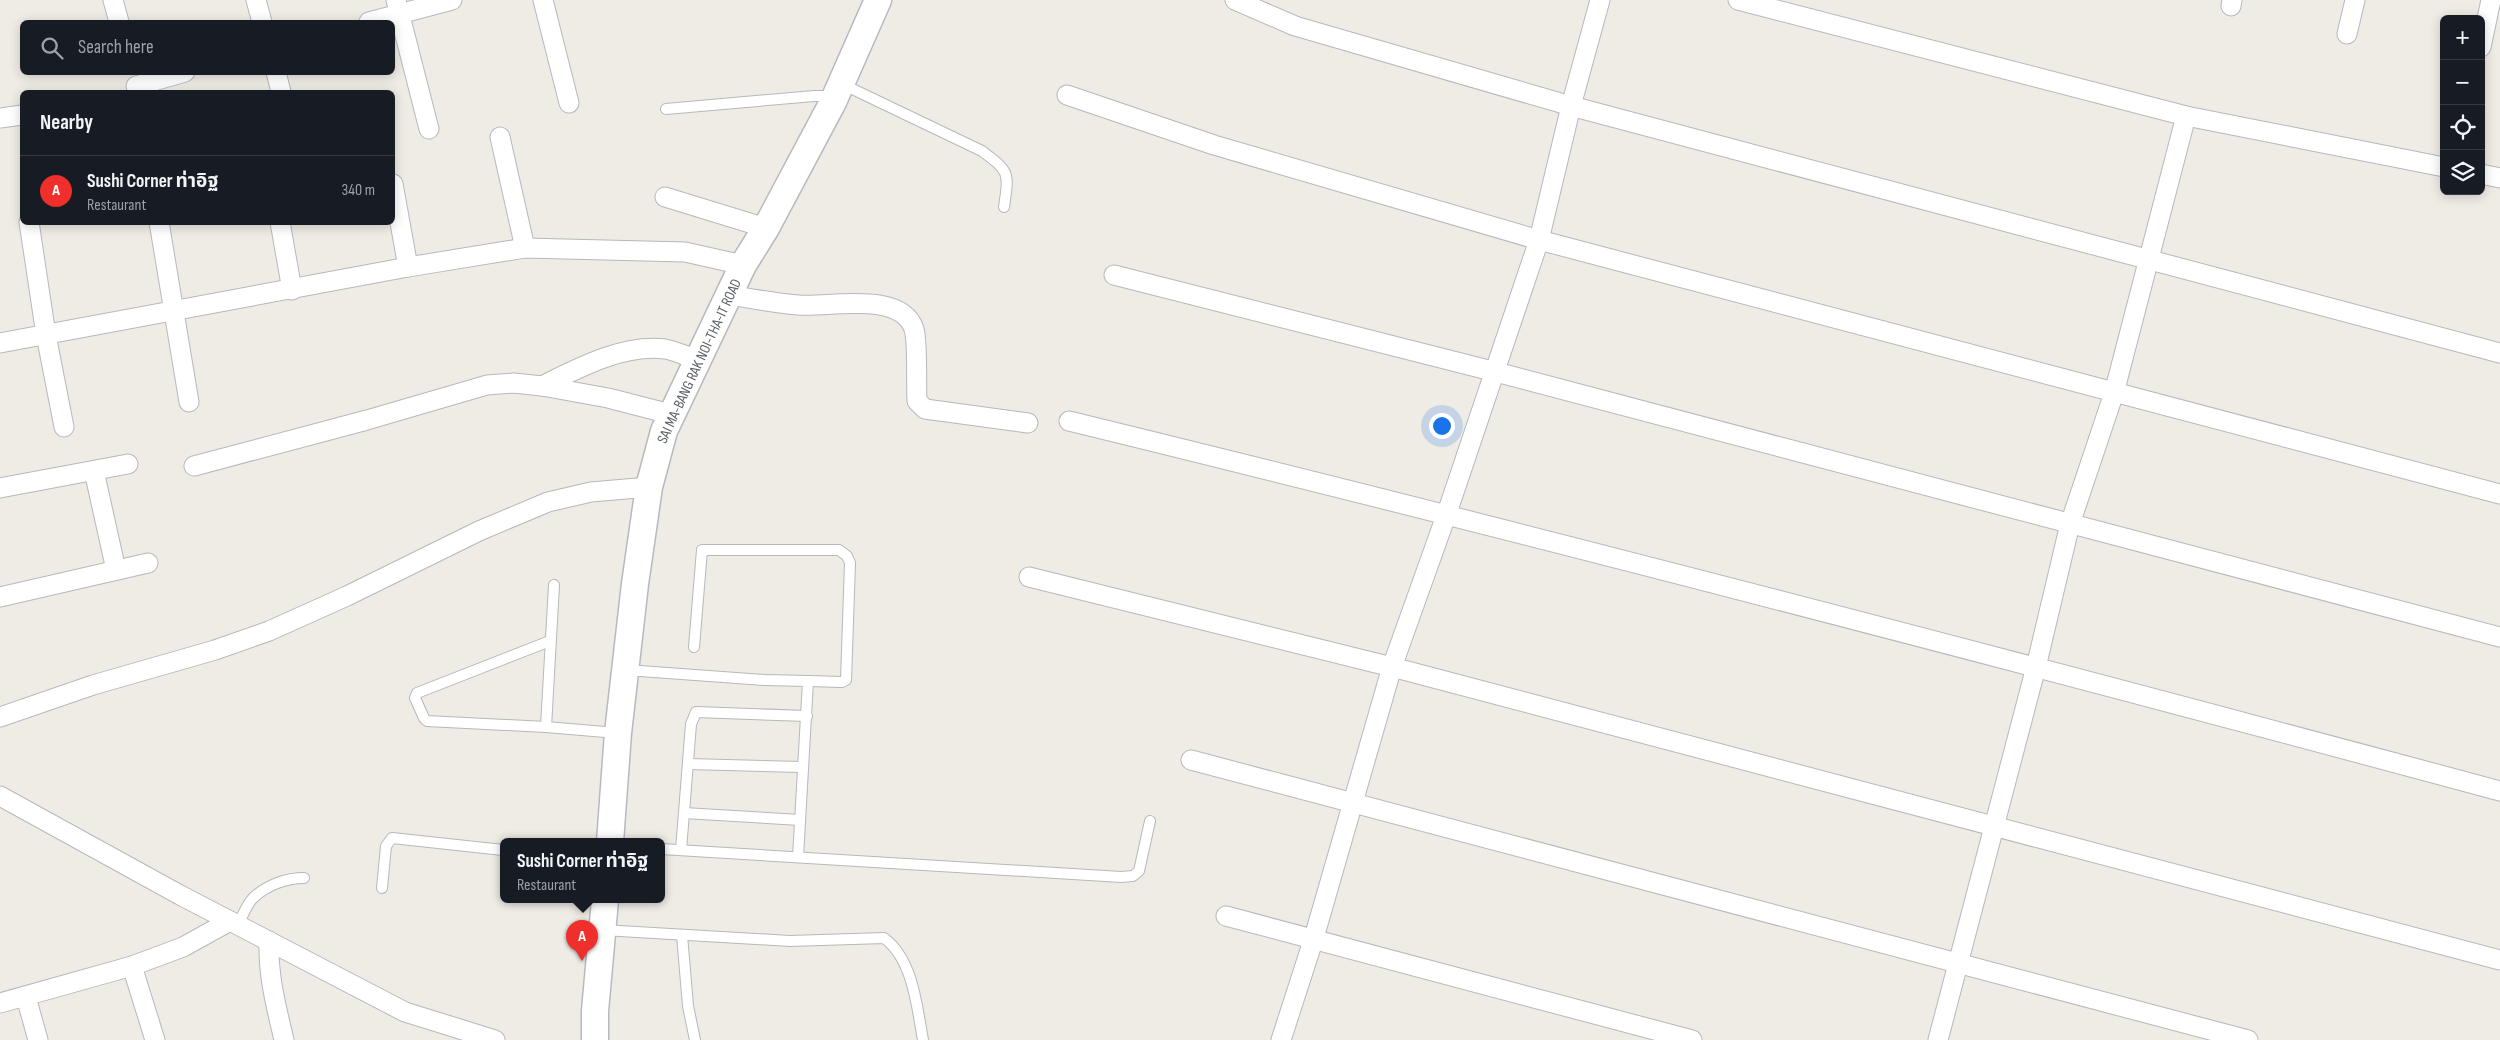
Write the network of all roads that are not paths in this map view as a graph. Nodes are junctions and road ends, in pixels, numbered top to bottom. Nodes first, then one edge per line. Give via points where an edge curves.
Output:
1 (113, 0) edge
2 (256, 0) edge
3 (452, 0) edge
4 (543, 0) edge
5 (878, 0) edge
6 (1235, 0) edge
7 (1600, 0) edge
8 (1738, 0) edge
9 (2356, 0) edge
10 (2491, 0) edge
11 (398, 7) edge
12 (118, 20) edge
13 (261, 20) edge
14 (373, 20) edge
15 (2485, 28) edge
16 (2347, 34) dead end
17 (172, 75) edge
18 (277, 75) edge
19 (136, 84) edge
20 (280, 90) edge
21 (837, 93) junction
22 (1067, 95) dead end
23 (569, 103) dead end
24 (1571, 106) junction
25 (666, 108) dead end
26 (20, 115) edge
27 (2186, 116) junction
28 (0, 118) edge
29 (429, 129) dead end
30 (500, 137) dead end
31 (2440, 166) edge
32 (2485, 175) edge
33 (2500, 178) edge
34 (395, 195) edge
35 (665, 197) dead end
36 (1004, 207) dead end
37 (29, 225) edge
38 (160, 225) edge
39 (281, 225) edge
40 (766, 228) junction
41 (1539, 240) junction
42 (525, 248) junction
43 (2149, 261) junction
44 (743, 265) junction
45 (408, 267) junction
46 (1114, 275) dead end
47 (292, 290) junction
48 (730, 295) junction
49 (174, 312) junction
50 (46, 335) junction
51 (0, 343) edge
52 (2500, 353) edge
53 (698, 360) junction
54 (1496, 372) junction
55 (542, 386) junction
56 (2114, 393) junction
57 (188, 402) dead end
58 (674, 415) junction
59 (1069, 421) dead end
60 (1028, 423) dead end
61 (64, 427) dead end
62 (128, 464) dead end
63 (194, 466) dead end
64 (94, 472) junction
65 (649, 487) junction
66 (0, 488) edge
67 (2500, 494) edge
68 (1447, 514) junction
69 (2070, 524) junction
70 (148, 563) dead end
71 (116, 570) junction
72 (1029, 576) dead end
73 (554, 585) dead end
74 (0, 597) edge
75 (2500, 638) edge
76 (550, 641) junction
77 (694, 647) dead end
78 (1392, 667) junction
79 (2036, 667) junction
80 (625, 670) junction
81 (808, 681) junction
82 (807, 716) junction
83 (0, 718) edge
84 (546, 727) junction
85 (618, 733) junction
86 (1191, 760) dead end
87 (688, 764) junction
88 (802, 768) junction
89 (2500, 791) edge
90 (0, 796) edge
91 (1352, 804) junction
92 (684, 813) junction
93 (800, 820) junction
94 (1150, 821) dead end
95 (1994, 825) junction
96 (610, 838) edge
97 (665, 849) edge
98 (500, 850) edge
99 (681, 850) junction
100 (798, 857) junction
101 (304, 878) dead end
102 (382, 888) dead end
103 (605, 903) edge
104 (1226, 916) dead end
105 (234, 923) junction
106 (602, 930) junction
107 (682, 935) junction
108 (269, 941) junction
109 (1313, 941) junction
110 (2500, 960) edge
111 (1958, 964) junction
112 (132, 966) junction
113 (26, 996) junction
114 (0, 1003) edge
115 (462, 1036) edge
116 (591, 1039) edge
117 (38, 1040) edge
118 (155, 1040) edge
119 (284, 1040) edge
120 (495, 1040) edge
121 (695, 1040) edge
122 (923, 1040) edge
123 (1281, 1040) edge
124 (1692, 1040) edge
125 (1938, 1040) edge
126 (2248, 1040) edge

1 - 12 street
2 - 13 street
3 - 11 street
4 - 23 street
5 - 21 street, SAI MA-BANG RAK NOI-THA-IT ROAD
6 - 24 street via 1295,26
7 - 24 street
8 - 27 street
9 - 16 street
10 - 15 street
11 - 14 street
11 - 29 street
17 - 19 street
18 - 20 street
21 - 25 lane
21 - 36 lane via 982,151 1002,166 1008,178
21 - 40 street, SAI MA-BANG RAK NOI-THA-IT ROAD
22 - 41 street via 1214,145
24 - 41 street
24 - 43 street
26 - 28 street
27 - 31 street
27 - 43 street
30 - 42 street
32 - 33 street
34 - 45 street
35 - 40 street
37 - 50 street
38 - 49 street
39 - 47 street
40 - 44 street, SAI MA-BANG RAK NOI-THA-IT ROAD
41 - 54 street
41 - 56 street
42 - 44 street via 685,252
42 - 45 street
43 - 52 street
43 - 56 street
44 - 48 street, SAI MA-BANG RAK NOI-THA-IT ROAD
45 - 47 street
46 - 54 street
47 - 49 street
48 - 53 street, SAI MA-BANG RAK NOI-THA-IT ROAD
48 - 60 street via 800,306 871,304 897,311 908,317 915,330 917,401 925,409
49 - 50 street
49 - 57 street
50 - 51 street
50 - 61 street
53 - 55 street via 666,349 635,351 587,364
53 - 58 street, SAI MA-BANG RAK NOI-THA-IT ROAD
54 - 68 street
54 - 69 street
55 - 58 street
55 - 63 street via 487,385
56 - 67 street
56 - 69 street
58 - 65 street, SAI MA-BANG RAK NOI-THA-IT ROAD via 664,432
59 - 68 street
62 - 64 street
64 - 66 street
64 - 71 street
65 - 80 street, SAI MA-BANG RAK NOI-THA-IT ROAD
65 - 83 street via 591,492 548,502 479,530 269,631 93,685
68 - 78 street
68 - 79 street
69 - 75 street
69 - 79 street
70 - 71 street
71 - 74 street
72 - 78 street
73 - 76 lane
76 - 84 lane
76 - 84 lane via 415,696 427,721
77 - 81 lane via 702,550 839,550 850,563 846,680
78 - 91 street
78 - 95 street
79 - 89 street
79 - 95 street
80 - 81 lane
80 - 85 street, SAI MA-BANG RAK NOI-THA-IT ROAD
81 - 82 lane
82 - 87 lane via 696,712 691,724
82 - 88 lane
84 - 85 lane
85 - 96 street, SAI MA-BANG RAK NOI-THA-IT ROAD
86 - 91 street
87 - 88 lane
87 - 92 lane
88 - 93 lane
90 - 105 street
91 - 109 street
91 - 111 street
92 - 93 lane
92 - 99 lane
93 - 100 lane
94 - 100 lane via 1139,870 1133,876
95 - 110 street
95 - 111 street
97 - 99 lane
98 - 102 lane via 392,838 386,846
99 - 100 lane
101 - 105 lane via 271,885 252,898
103 - 106 street
104 - 109 street
105 - 108 street
105 - 112 street
106 - 107 lane
106 - 116 street
107 - 121 lane via 688,1006
107 - 122 lane via 790,941 884,938 894,945 905,965
108 - 115 street via 405,1012
108 - 119 street via 268,967
109 - 123 street
109 - 124 street
111 - 125 street
111 - 126 street
112 - 113 street
112 - 118 street
113 - 114 street
113 - 117 street
115 - 120 street

